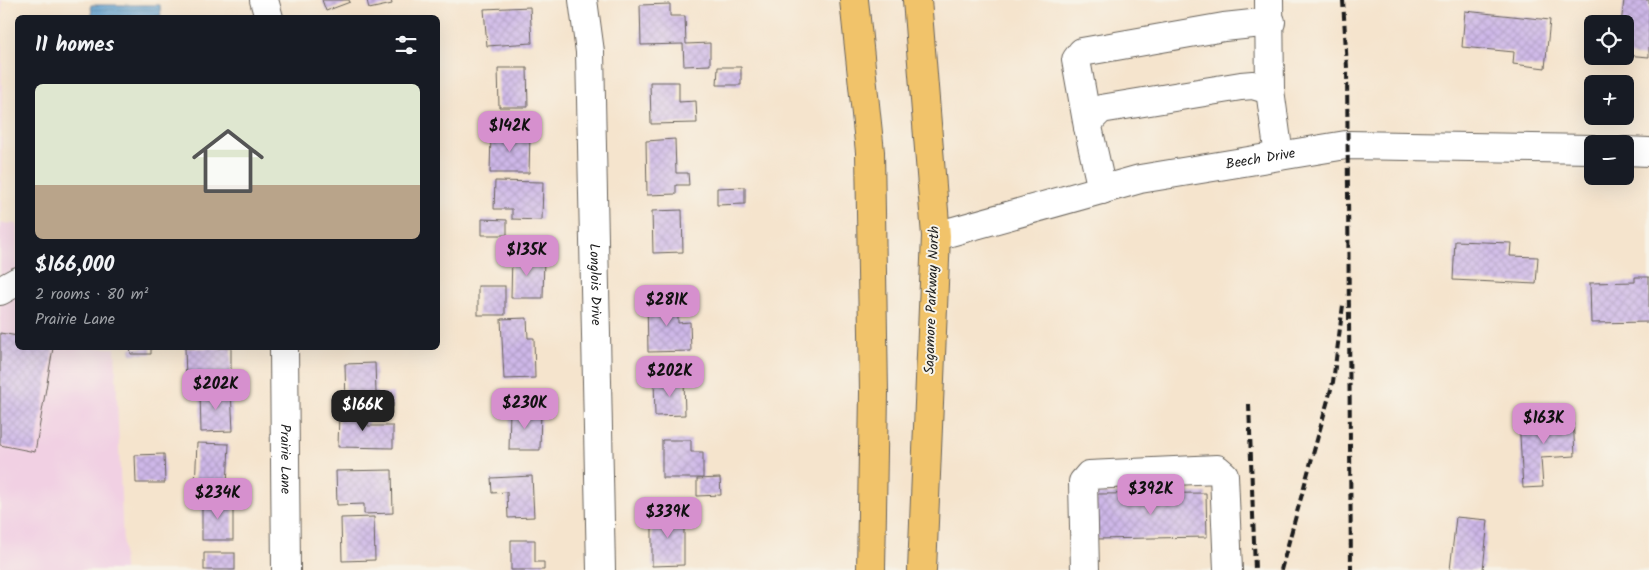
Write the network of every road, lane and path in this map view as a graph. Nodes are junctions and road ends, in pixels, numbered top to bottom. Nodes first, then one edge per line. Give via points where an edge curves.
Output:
1 (264, 0) edge
2 (583, 0) edge
3 (854, 0) edge
4 (917, 0) edge
5 (1270, 11) edge
6 (268, 15) edge
7 (1270, 90) junction
8 (1088, 127) junction
9 (1584, 150) edge
10 (1634, 151) edge
11 (1649, 152) edge
12 (1279, 156) junction
13 (1102, 190) junction
14 (936, 236) junction
15 (15, 283) edge
16 (0, 291) edge
17 (284, 350) edge
18 (286, 570) edge
19 (602, 570) edge
20 (871, 570) edge
21 (922, 570) edge
22 (1085, 570) edge
23 (1228, 570) edge

1 - 6 street
2 - 19 street, Longlois Drive via 590,52
3 - 20 main road via 870,152 874,393
4 - 14 main road, Sagamore Parkway North
5 - 7 street
5 - 8 street via 1224,27 1082,52 1076,60
7 - 8 street via 1253,85 1241,86 1101,109
7 - 12 street
8 - 13 street
9 - 12 street, Beech Drive via 1346,145
10 - 11 street
12 - 13 street, Beech Drive via 1140,179
13 - 14 street, Beech Drive
14 - 21 main road, Sagamore Parkway North
15 - 16 street
17 - 18 street, Prairie Lane
22 - 23 street via 1083,482 1089,475 1217,469 1224,475

